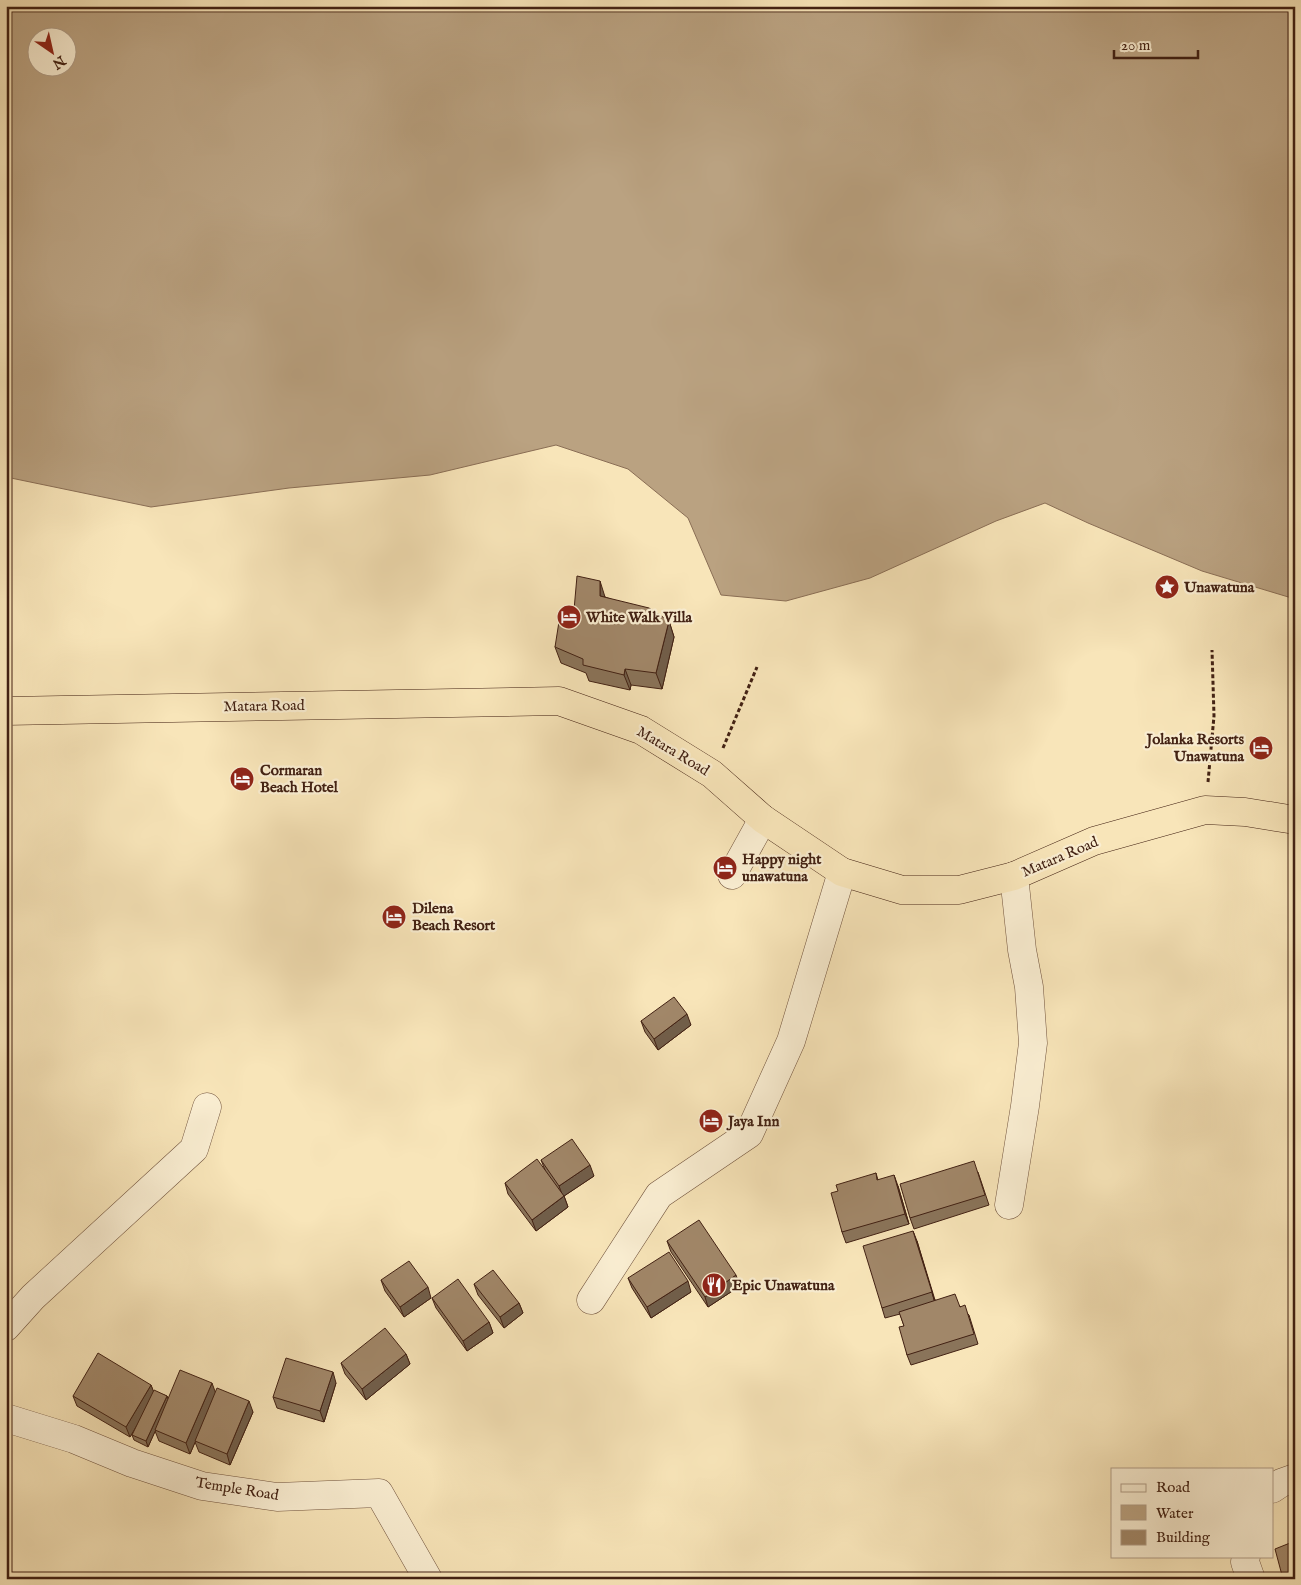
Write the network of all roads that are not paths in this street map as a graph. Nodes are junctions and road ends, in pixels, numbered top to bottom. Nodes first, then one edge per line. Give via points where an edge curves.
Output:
1 (6, 710) edge
2 (763, 818) junction
3 (1295, 820) edge
4 (842, 872) junction
5 (732, 875) dead end
6 (1014, 876) junction
7 (207, 1107) dead end
8 (1009, 1205) dead end
9 (590, 1300) dead end
10 (6, 1328) edge
11 (6, 1418) edge
12 (1295, 1478) edge
13 (1274, 1488) edge
14 (1246, 1558) edge
15 (428, 1579) edge
16 (1252, 1579) edge

1 - 2 highway, Matara Road via 559,701 641,730 712,774
2 - 4 highway, Matara Road
2 - 5 street
3 - 6 highway, Matara Road via 1246,812 1205,810 1094,841
4 - 6 highway, Matara Road via 902,890 959,890
4 - 9 street via 791,1041 749,1134 659,1195
6 - 8 street via 1033,1042
7 - 10 street via 194,1150 33,1297
11 - 15 street, Temple Road via 202,1486 277,1497 379,1494
12 - 13 street
14 - 16 street

